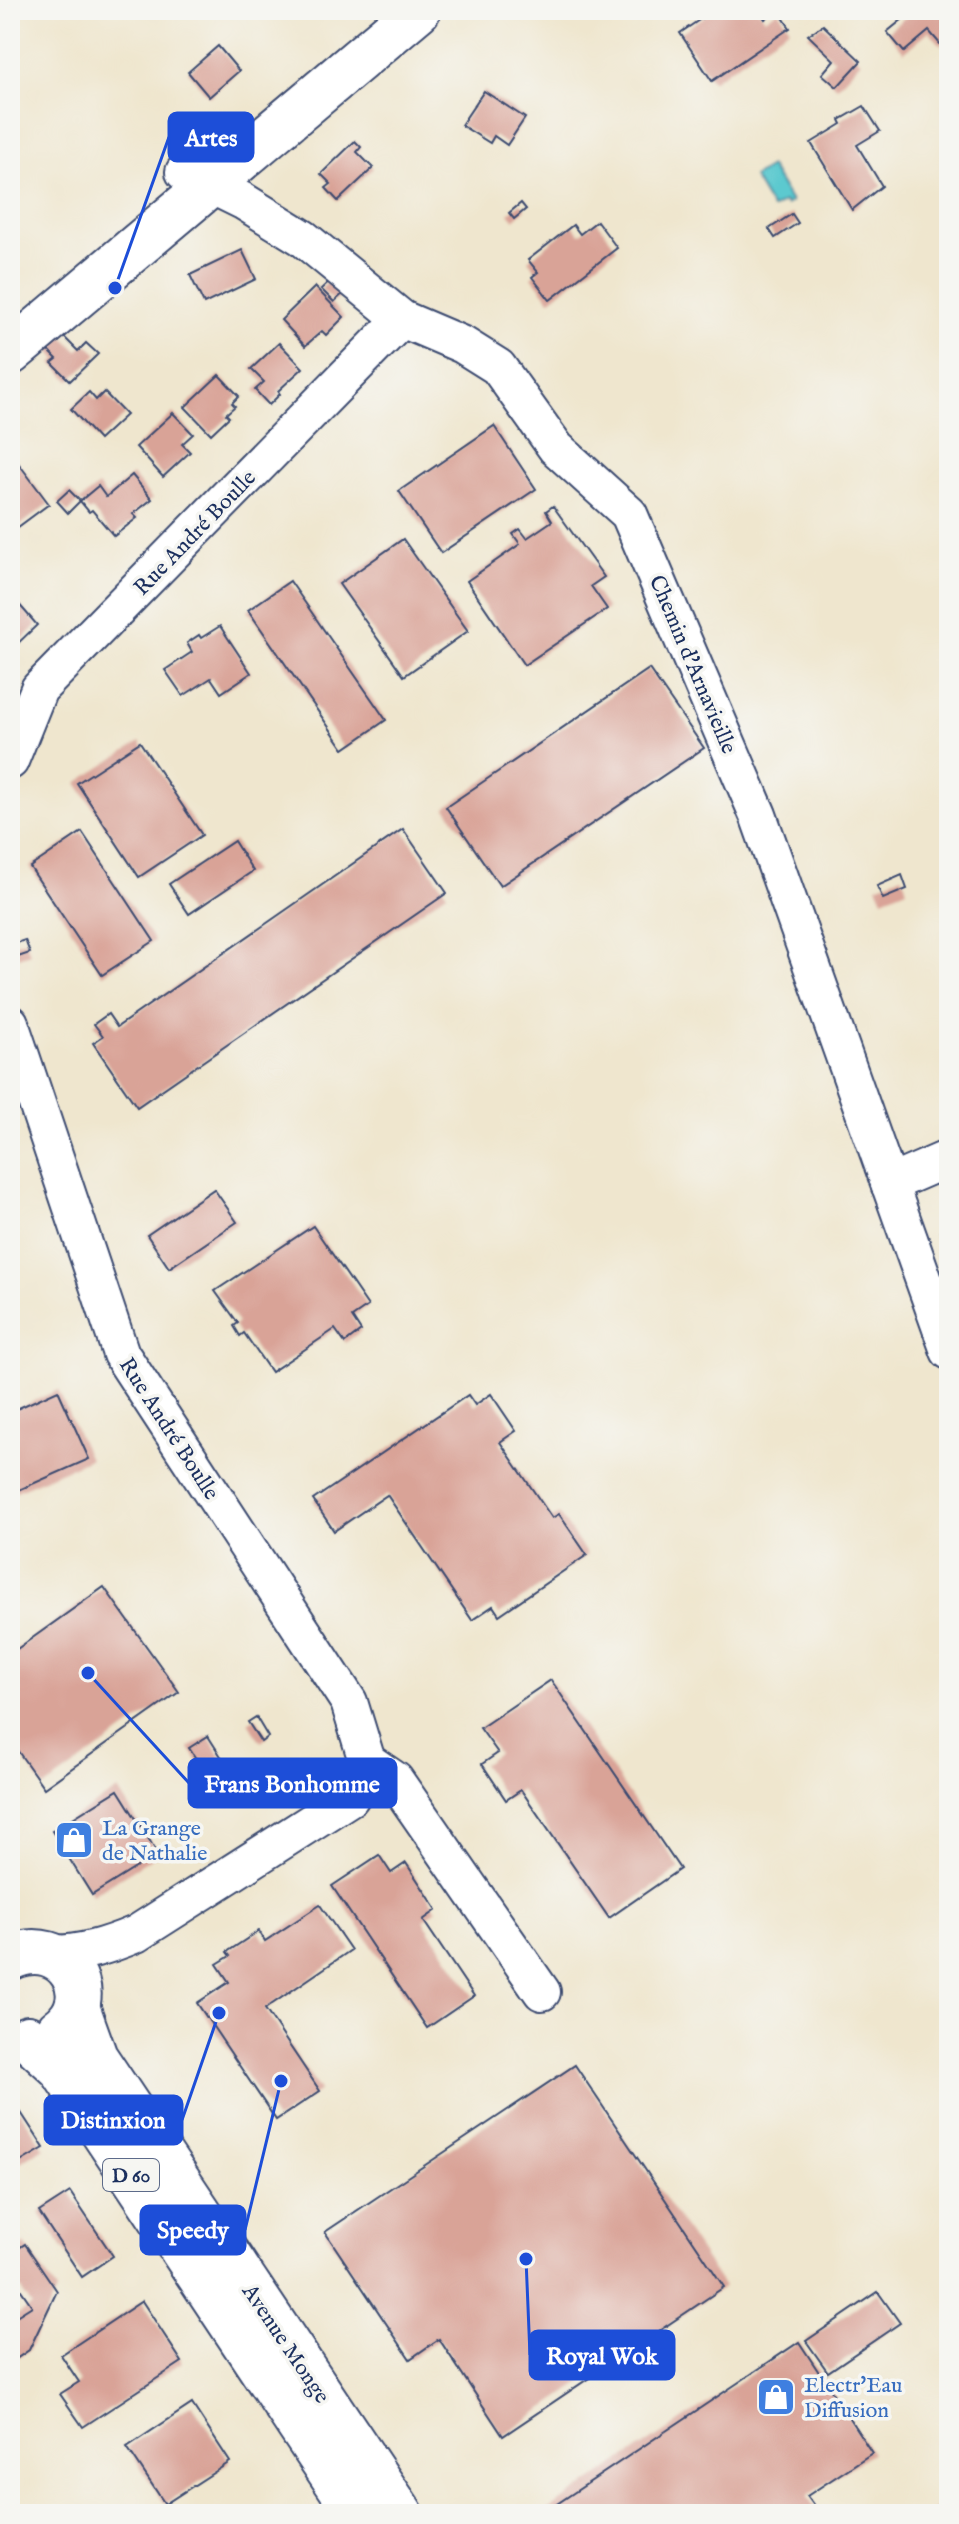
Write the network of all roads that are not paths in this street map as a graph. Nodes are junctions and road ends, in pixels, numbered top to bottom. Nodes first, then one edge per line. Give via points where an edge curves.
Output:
1 (377, 10) edge
2 (418, 10) edge
3 (198, 172) junction
4 (402, 319) junction
5 (10, 324) edge
6 (10, 353) edge
7 (10, 761) edge
8 (10, 1023) edge
9 (949, 1158) edge
10 (889, 1184) junction
11 (949, 1351) edge
12 (367, 1761) junction
13 (136, 1934) junction
14 (27, 1947) edge
15 (542, 1992) dead end
16 (77, 2005) junction
17 (16, 2034) edge
18 (358, 2514) edge
19 (401, 2514) edge

1 - 3 main road
2 - 3 main road
3 - 4 street, Chemin d'Arnavieille via 303,238
3 - 5 main road
3 - 6 main road
4 - 7 street, Rue André Boulle via 39,689
4 - 10 street, Chemin d'Arnavieille via 463,345 498,367 556,448 629,514 758,815
8 - 12 street, Rue André Boulle via 121,1354 349,1702
9 - 10 street
10 - 11 street, Chemin d'Arnavieille
12 - 13 street via 351,1797
12 - 15 street via 395,1780
13 - 14 street via 70,1954
13 - 16 street via 94,1977
14 - 16 main road, Avenue Monge via 63,1961 78,1988
16 - 17 main road via 53,2034
16 - 19 main road, Avenue Monge / D 60 via 95,2057
17 - 18 main road, Avenue Monge / D 60 via 61,2068

